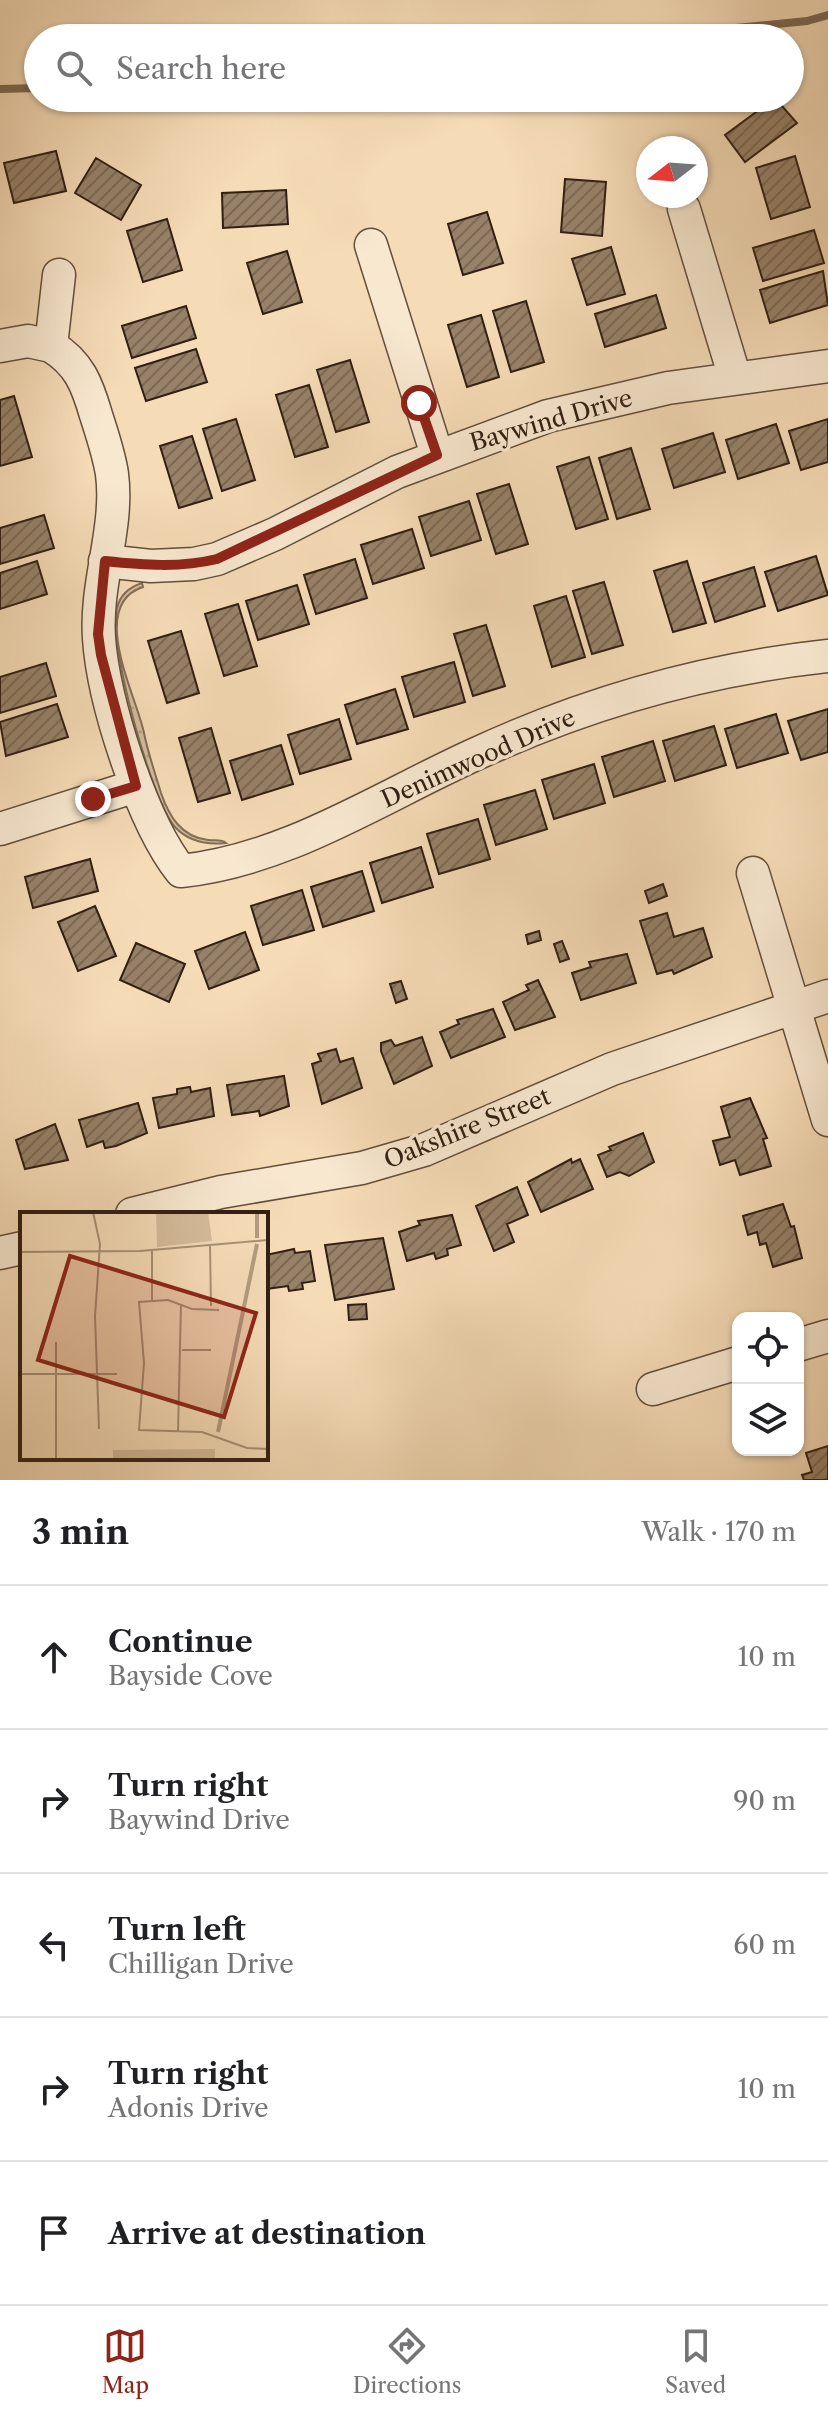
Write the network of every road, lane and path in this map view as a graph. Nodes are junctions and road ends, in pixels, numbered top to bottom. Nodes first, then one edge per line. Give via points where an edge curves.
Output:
1 (684, 209) dead end
2 (371, 245) dead end
3 (59, 275) dead end
4 (0, 346) edge
5 (51, 346) junction
6 (828, 366) edge
7 (735, 378) junction
8 (437, 455) junction
9 (105, 561) junction
10 (828, 656) edge
11 (136, 786) junction
12 (0, 829) edge
13 (753, 873) dead end
14 (828, 996) edge
15 (793, 1009) junction
16 (828, 1120) edge
17 (140, 1212) edge
18 (20, 1248) edge
19 (0, 1253) edge
20 (828, 1336) edge
21 (804, 1343) edge
22 (732, 1365) edge
23 (653, 1389) dead end

1 - 7 street
2 - 8 street
3 - 5 street
4 - 5 street via 28,341
5 - 9 street via 86,381 107,450 112,501
6 - 7 street, Baywind Drive
7 - 8 street, Baywind Drive via 570,410
8 - 9 street, Baywind Drive via 217,559 151,566
9 - 11 street via 98,634
10 - 11 street, Denimwood Drive via 734,670 592,708 487,748 302,837 204,869 181,871 165,851
11 - 12 street
13 - 15 street
14 - 15 street, Oakshire Street
15 - 16 street
15 - 17 street, Oakshire Street via 612,1069 424,1150 362,1168
18 - 19 street
20 - 21 street
22 - 23 street

